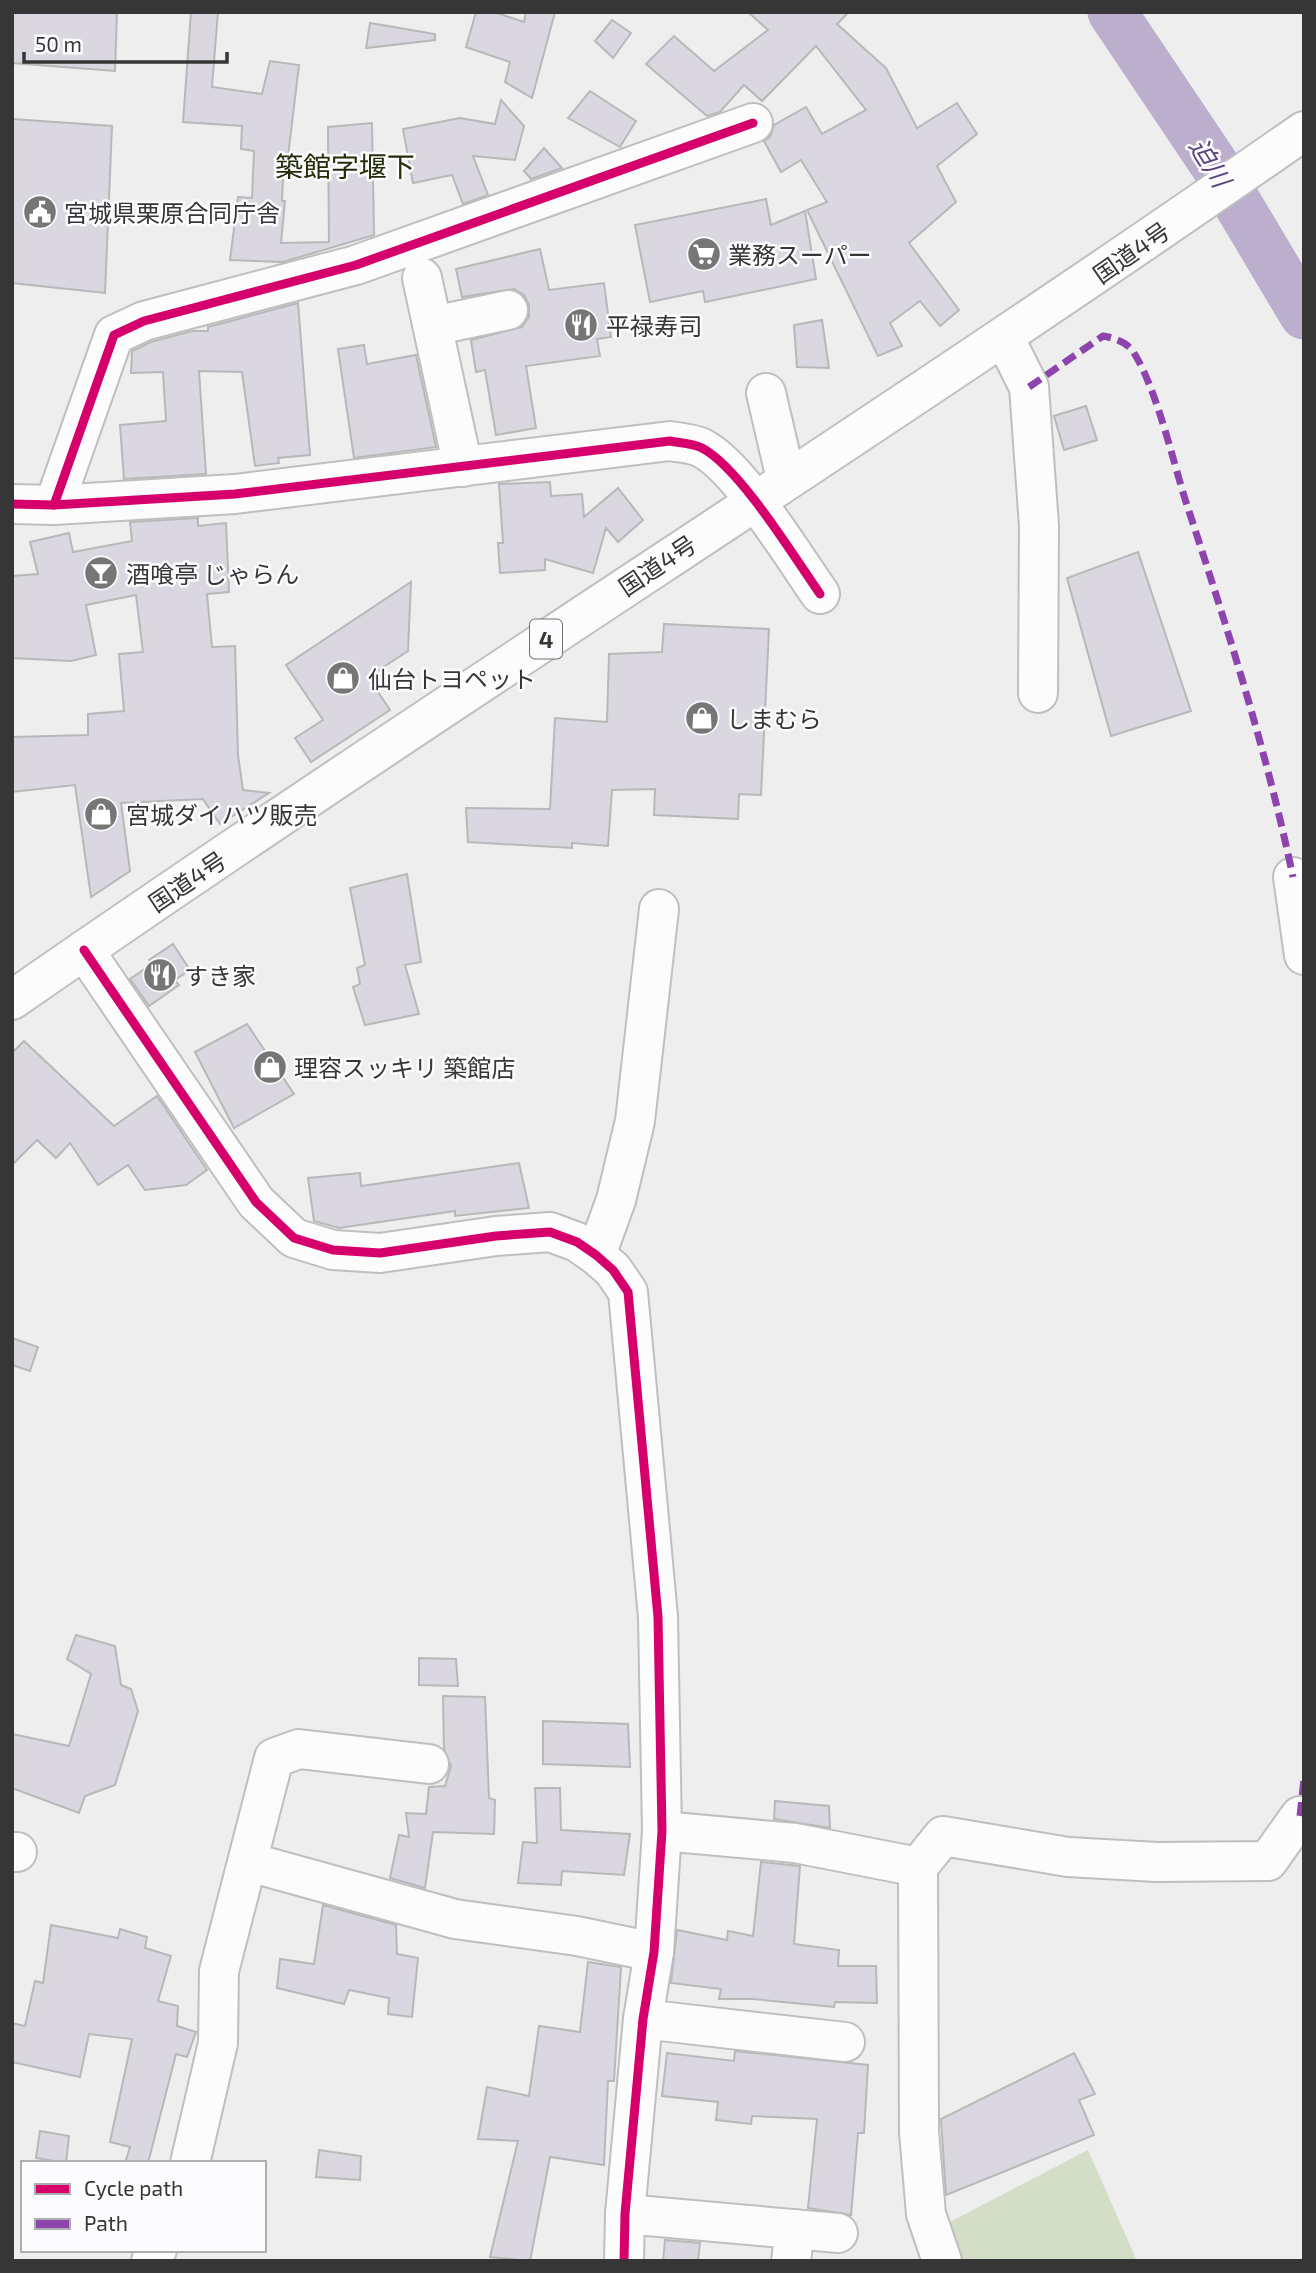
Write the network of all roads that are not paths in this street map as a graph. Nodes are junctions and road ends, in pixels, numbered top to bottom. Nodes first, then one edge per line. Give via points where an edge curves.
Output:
1 (753, 122) dead end
2 (1304, 131) edge
3 (422, 278) dead end
4 (508, 310) dead end
5 (433, 326) junction
6 (1004, 337) junction
7 (766, 393) dead end
8 (463, 467) junction
9 (786, 479) junction
10 (754, 500) junction
11 (12, 504) edge
12 (54, 505) junction
13 (820, 594) dead end
14 (1038, 693) dead end
15 (1293, 877) dead end
16 (659, 909) dead end
17 (84, 950) junction
18 (1304, 955) edge
19 (12, 999) edge
20 (596, 1255) junction
21 (429, 1764) dead end
22 (1300, 1816) dead end
23 (662, 1831) junction
24 (249, 1862) junction
25 (918, 1867) junction
26 (654, 1951) junction
27 (643, 2020) junction
28 (845, 2042) dead end
29 (190, 2161) edge
30 (625, 2214) junction
31 (838, 2234) dead end
32 (793, 2245) edge
33 (624, 2261) edge
34 (942, 2261) edge

1 - 12 main road via 356,265 144,321 114,335
2 - 6 main road, 国道4号 / 4
3 - 5 main road
4 - 5 main road
5 - 8 main road
6 - 9 main road, 国道4号 / 4
6 - 14 main road via 1029,387 1039,526
7 - 9 main road
8 - 10 main road via 670,442 702,448
8 - 12 main road via 235,494
9 - 10 main road, 国道4号 / 4
10 - 13 main road
10 - 17 main road, 国道4号 / 4
11 - 12 main road
15 - 18 main road
16 - 20 main road via 635,1121 616,1200
17 - 19 main road, 国道4号 / 4
17 - 20 main road via 256,1202 293,1238 333,1250 380,1253 550,1232
20 - 23 main road via 628,1292 633,1323 658,1617
21 - 24 main road via 299,1748 274,1758
22 - 25 main road via 1268,1861 1068,1857 943,1836
23 - 25 main road via 795,1843
23 - 26 main road
24 - 26 main road via 455,1919
24 - 29 main road via 219,1971 218,2043
25 - 34 main road via 919,2132 926,2214
26 - 27 main road
27 - 28 main road
27 - 30 main road
30 - 32 main road
30 - 33 main road
31 - 32 main road

